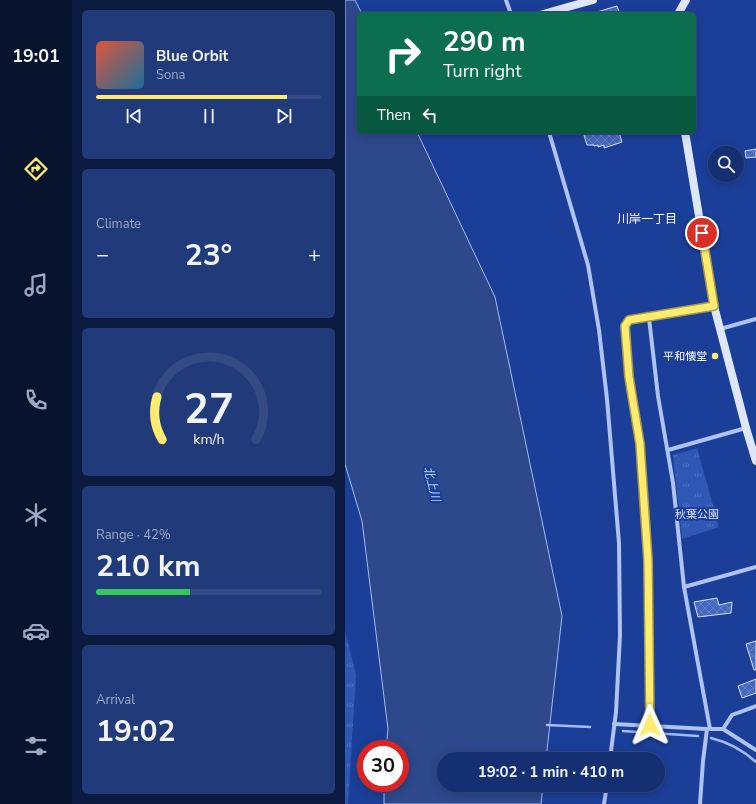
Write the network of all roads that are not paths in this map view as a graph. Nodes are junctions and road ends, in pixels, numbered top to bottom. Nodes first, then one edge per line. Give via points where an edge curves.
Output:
1 (506, 0) edge
2 (593, 0) edge
3 (686, 0) edge
4 (510, 12) edge
5 (550, 12) edge
6 (679, 12) edge
7 (550, 134) edge
8 (685, 134) edge
9 (714, 306) junction
10 (649, 318) junction
11 (756, 319) edge
12 (720, 329) junction
13 (746, 428) junction
14 (667, 450) junction
15 (756, 461) edge
16 (756, 567) edge
17 (683, 587) junction
18 (756, 706) edge
19 (615, 724) junction
20 (650, 725) junction
21 (723, 730) junction
22 (756, 750) edge
23 (611, 752) edge
24 (606, 792) edge
25 (604, 804) edge
26 (700, 804) edge

1 - 4 street
2 - 5 street
3 - 6 street
7 - 19 street via 588,265 607,399 619,543 620,644
8 - 9 street
9 - 10 street
9 - 12 street
10 - 14 street
10 - 20 street via 629,320 625,326 629,377 640,444 648,560
11 - 12 street
12 - 13 street
13 - 14 street
13 - 15 street
14 - 17 street via 673,483
16 - 17 street
17 - 21 street via 709,729
18 - 21 street via 732,715
19 - 20 street
19 - 23 street
20 - 26 street via 707,729
21 - 22 street
24 - 25 street

